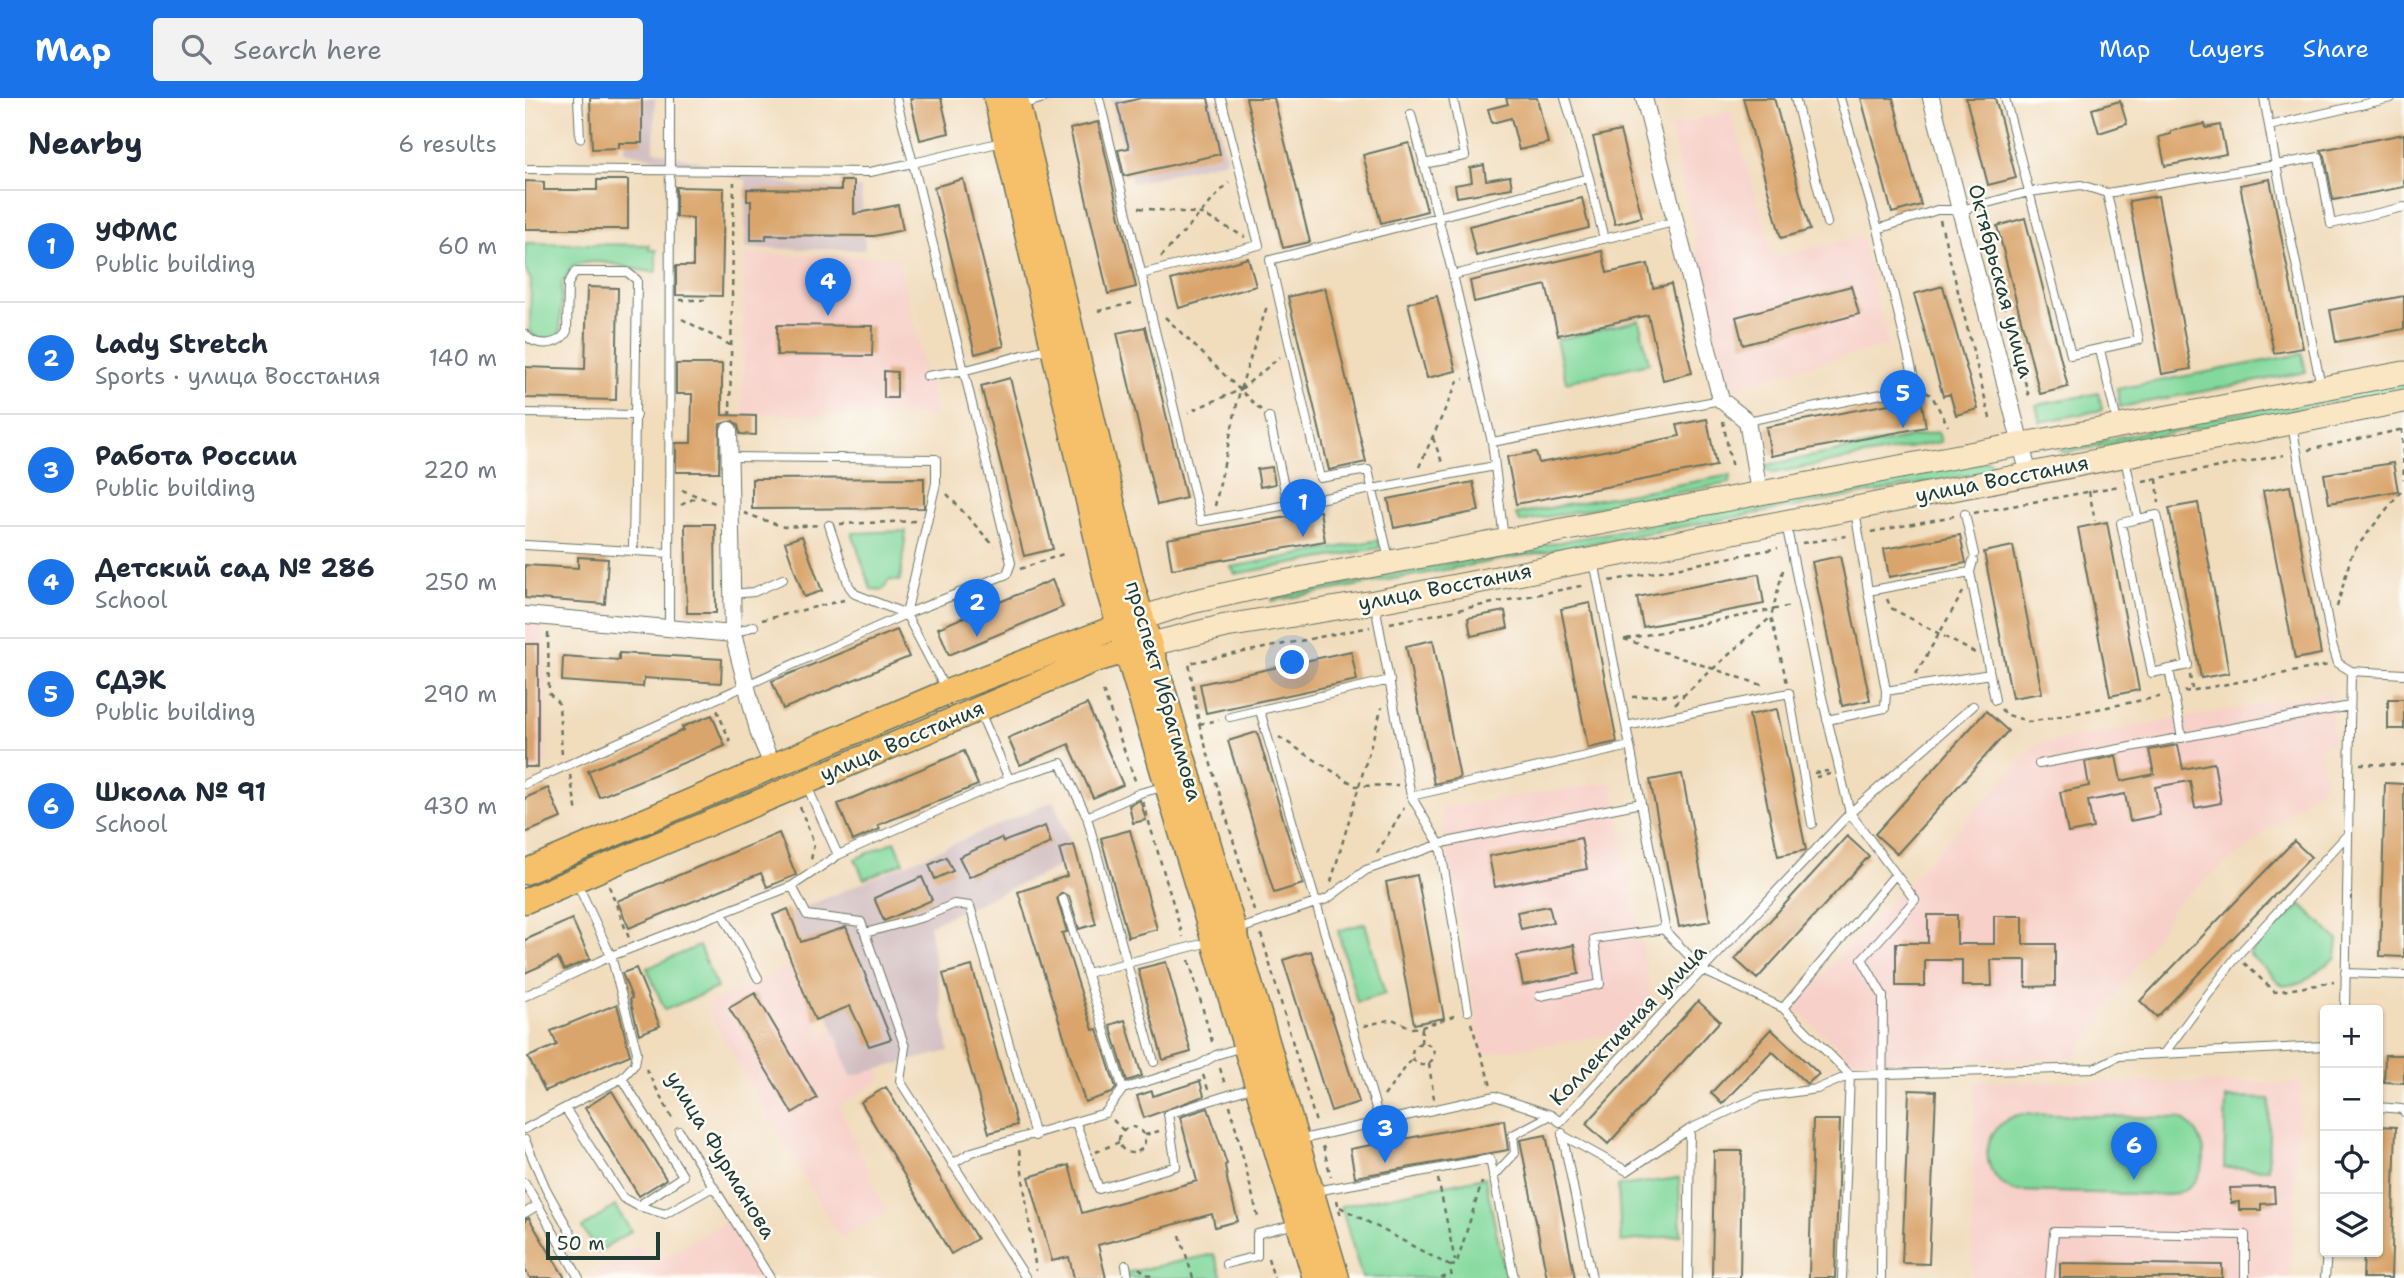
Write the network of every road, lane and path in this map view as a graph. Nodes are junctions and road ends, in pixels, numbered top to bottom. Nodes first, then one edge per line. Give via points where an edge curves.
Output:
1 (577, 98) edge
2 (670, 98) edge
3 (897, 98) edge
4 (1044, 98) edge
5 (1100, 98) edge
6 (1221, 98) edge
7 (1453, 98) edge
8 (1566, 98) edge
9 (1644, 98) edge
10 (1795, 98) edge
11 (1840, 98) edge
12 (1931, 98) edge
13 (2005, 98) edge
14 (2264, 98) edge
15 (2391, 98) edge
16 (1010, 101) edge
17 (1411, 114) dead end
18 (2269, 126) junction
19 (580, 138) dead end
20 (1006, 142) junction
21 (913, 163) junction
22 (1423, 164) junction
23 (2276, 166) junction
24 (525, 169) edge
25 (670, 170) junction
26 (1239, 170) junction
27 (734, 172) junction
28 (1589, 178) junction
29 (2029, 192) junction
30 (2107, 193) junction
31 (1125, 206) junction
32 (1977, 207) junction
33 (2404, 207) edge
34 (1937, 210) junction
35 (1961, 210) junction
36 (1202, 214) junction
37 (1439, 216) junction
38 (1674, 222) junction
39 (1827, 223) dead end
40 (1878, 229) junction
41 (1604, 239) junction
42 (1259, 245) junction
43 (1144, 273) junction
44 (1453, 275) junction
45 (1275, 283) junction
46 (670, 299) junction
47 (1147, 299) junction
48 (708, 300) dead end
49 (1098, 312) dead end
50 (670, 313) junction
51 (525, 334) edge
52 (730, 345) junction
53 (1053, 348) junction
54 (1290, 349) junction
55 (2100, 351) junction
56 (966, 370) junction
57 (2404, 373) edge
58 (1478, 375) junction
59 (927, 376) dead end
60 (1916, 387) junction
61 (2321, 389) junction
62 (1240, 390) junction
63 (1717, 400) junction
64 (2030, 400) dead end
65 (2404, 401) edge
66 (525, 413) edge
67 (636, 415) junction
68 (1175, 417) junction
69 (1269, 417) joint
70 (1990, 418) dead end
71 (1747, 421) junction
72 (2292, 422) junction
73 (1948, 426) dead end
74 (2119, 426) junction
75 (2402, 429) edge
76 (729, 430) joint
77 (1433, 438) junction
78 (1492, 442) junction
79 (2022, 443) junction
80 (2125, 456) junction
81 (729, 457) junction
82 (1495, 466) junction
83 (1732, 469) dead end
84 (1447, 475) junction
85 (2029, 475) junction
86 (2157, 479) dead end
87 (2404, 480) edge
88 (1412, 481) junction
89 (936, 483) junction
90 (669, 485) junction
91 (2404, 487) edge
92 (1372, 489) junction
93 (2089, 491) dead end
94 (1759, 492) junction
95 (698, 496) junction
96 (1288, 505) junction
97 (1854, 507) junction
98 (730, 508) junction
99 (669, 512) junction
100 (1965, 514) dead end
101 (2157, 515) junction
102 (1212, 519) junction
103 (2138, 519) junction
104 (1785, 521) junction
105 (2095, 521) dead end
106 (829, 525) dead end
107 (1505, 542) junction
108 (525, 545) edge
109 (1791, 545) junction
110 (633, 551) junction
111 (669, 553) junction
112 (1066, 553) dead end
113 (1594, 558) junction
114 (1389, 562) junction
115 (1011, 564) junction
116 (1007, 574) junction
117 (1971, 574) junction
118 (783, 579) dead end
119 (1278, 583) junction
120 (1884, 589) junction
121 (1868, 591) junction
122 (732, 594) junction
123 (855, 594) junction
124 (1374, 602) junction
125 (1801, 604) junction
126 (1773, 609) junction
127 (906, 614) junction
128 (525, 615) edge
129 (1289, 616) junction
130 (1771, 617) junction
131 (1131, 621) junction
132 (547, 623) dead end
133 (754, 626) joint
134 (669, 627) junction
135 (2329, 627) junction
136 (733, 634) junction
137 (1938, 636) junction
138 (1151, 644) junction
139 (1127, 651) junction
140 (1987, 658) junction
141 (2169, 669) junction
142 (1713, 671) junction
143 (2351, 671) junction
144 (1990, 674) junction
145 (2404, 674) edge
146 (1390, 680) junction
147 (744, 686) junction
148 (1909, 688) junction
149 (1104, 691) dead end
150 (1886, 691) junction
151 (947, 692) junction
152 (1789, 693) junction
153 (1621, 697) junction
154 (1995, 700) dead end
155 (713, 701) junction
156 (1973, 706) dead end
157 (2350, 706) junction
158 (979, 709) junction
159 (1259, 710) junction
160 (1230, 717) joint
161 (1827, 720) junction
162 (1199, 724) dead end
163 (1626, 726) junction
164 (1265, 727) junction
165 (2182, 737) junction
166 (732, 746) dead end
167 (1630, 746) junction
168 (2039, 764) dead end
169 (2349, 764) junction
170 (2404, 765) edge
171 (565, 766) junction
172 (773, 767) junction
173 (1840, 771) junction
174 (1804, 777) junction
175 (1009, 779) junction
176 (805, 782) junction
177 (1409, 783) junction
178 (525, 784) edge
179 (1168, 785) junction
180 (1356, 786) junction
181 (1140, 793) junction
182 (1411, 796) junction
183 (1641, 803) junction
184 (800, 807) dead end
185 (577, 813) dead end
186 (1850, 813) junction
187 (1087, 817) junction
188 (1812, 824) dead end
189 (2348, 834) junction
190 (1440, 845) junction
191 (838, 855) junction
192 (1366, 870) junction
193 (525, 872) edge
194 (1895, 875) junction
195 (808, 876) junction
196 (576, 880) junction
197 (609, 886) dead end
198 (792, 886) junction
199 (1063, 899) dead end
200 (1327, 899) junction
201 (525, 901) edge
202 (1316, 902) junction
203 (722, 913) junction
204 (1665, 929) junction
205 (865, 933) junction
206 (1225, 935) junction
207 (632, 948) junction
208 (1186, 948) junction
209 (611, 956) junction
210 (2237, 956) junction
211 (1126, 963) junction
212 (1704, 971) junction
213 (1087, 973) junction
214 (2345, 974) junction
215 (2404, 975) edge
216 (758, 978) dead end
217 (525, 996) edge
218 (1540, 996) dead end
219 (2345, 1005) edge
220 (1783, 1008) junction
221 (1468, 1011) junction
222 (1422, 1027) junction
223 (1355, 1028) junction
224 (1420, 1043) junction
225 (1246, 1046) junction
226 (2320, 1046) edge
227 (637, 1052) junction
228 (2165, 1052) junction
229 (1216, 1055) junction
230 (1412, 1059) junction
231 (1154, 1062) dead end
232 (1429, 1064) junction
233 (1199, 1065) junction
234 (1884, 1074) junction
235 (1850, 1075) junction
236 (622, 1078) junction
237 (1258, 1086) junction
238 (1123, 1089) junction
239 (1227, 1095) junction
240 (1495, 1096) junction
241 (1212, 1100) junction
242 (1376, 1107) junction
243 (2383, 1107) edge
244 (565, 1108) junction
245 (1231, 1109) junction
246 (1435, 1109) junction
247 (2404, 1112) edge
248 (1551, 1115) junction
249 (1380, 1122) junction
250 (1560, 1122) junction
251 (1076, 1123) junction
252 (525, 1129) edge
253 (1690, 1129) junction
254 (679, 1131) joint
255 (1562, 1135) junction
256 (1035, 1136) junction
257 (525, 1140) edge
258 (1018, 1141) junction
259 (1297, 1141) junction
260 (1119, 1142) junction
261 (1086, 1156) junction
262 (1490, 1159) junction
263 (952, 1164) junction
264 (1436, 1169) junction
265 (1493, 1177) junction
266 (525, 1184) edge
267 (713, 1186) junction
268 (1313, 1191) junction
269 (538, 1205) junction
270 (638, 1206) junction
271 (1338, 1206) dead end
272 (525, 1213) edge
273 (1300, 1223) junction
274 (1257, 1234) junction
275 (1180, 1235) dead end
276 (575, 1241) dead end
277 (2327, 1257) edge
278 (1130, 1264) joint
279 (1226, 1265) dead end
280 (1456, 1265) junction
281 (1450, 1266) junction
282 (1273, 1277) edge
283 (1452, 1277) edge
284 (579, 1278) edge
285 (771, 1278) edge
286 (1026, 1278) edge
287 (1037, 1278) edge
288 (1128, 1278) edge
289 (1153, 1278) edge
290 (1193, 1278) edge
291 (1315, 1278) edge
292 (1337, 1278) edge
293 (1441, 1278) edge
294 (1514, 1278) edge
295 (1592, 1278) edge
296 (1688, 1278) edge
297 (1842, 1278) edge
298 (1881, 1278) edge
299 (2050, 1278) edge
300 (2245, 1278) edge
301 (2325, 1278) edge

1 - 19 lane
2 - 25 lane
3 - 21 lane
4 - 16 lane
5 - 31 lane
6 - 26 lane
7 - 22 lane via 1465,156
8 - 28 lane
9 - 38 street
10 - 39 lane
11 - 40 lane
12 - 35 street, Октябрьская улица
13 - 29 lane
14 - 18 lane
15 - 18 lane
16 - 20 main road, проспект Ибрагимова
16 - 131 main road, проспект Ибрагимова
17 - 22 lane
18 - 23 lane
20 - 21 lane
20 - 53 main road, проспект Ибрагимова
21 - 27 lane via 870,172
21 - 56 lane
22 - 37 lane
23 - 30 lane
23 - 33 lane via 2319,157 2331,224
23 - 61 lane
24 - 25 lane
25 - 27 lane
25 - 46 lane
26 - 36 path
26 - 42 lane
27 - 52 path
28 - 37 lane
28 - 41 lane
29 - 30 lane via 2081,185
29 - 32 lane
29 - 55 lane via 2071,355
30 - 55 lane via 2139,340
31 - 36 path
31 - 43 lane
32 - 35 lane
32 - 64 path
34 - 35 lane
34 - 40 lane
34 - 70 path
35 - 79 street, Октябрьская улица
36 - 42 path
36 - 43 path
37 - 44 lane
37 - 45 lane via 1270,260
38 - 41 lane
38 - 63 street
40 - 60 lane
41 - 44 lane
42 - 43 lane
43 - 47 lane
44 - 58 lane
45 - 54 lane
45 - 62 path
46 - 48 path
46 - 50 lane
47 - 49 path
47 - 62 path
47 - 68 lane
50 - 52 path
50 - 90 lane
51 - 67 lane via 535,342 554,343 564,338 568,284 575,272 632,274 638,285
52 - 76 path
53 - 56 lane
53 - 131 main road, проспект Ибрагимова
54 - 62 path
54 - 92 lane via 1320,478 1368,470
55 - 74 lane
56 - 59 lane
56 - 115 lane
57 - 61 main road, улица Восстания
58 - 77 path via 1458,380
58 - 78 lane
60 - 71 lane
60 - 73 path via 1932,396
61 - 74 main road, улица Восстания
62 - 68 path
62 - 69 path
62 - 102 path
63 - 71 street
63 - 78 lane
63 - 83 path
65 - 72 main road, улица Восстания
66 - 67 lane
67 - 110 lane
68 - 102 lane via 1201,521
69 - 96 lane
71 - 94 street
72 - 80 main road, улица Восстания
72 - 135 lane
74 - 79 main road, улица Восстания
75 - 87 path
76 - 81 street
77 - 84 path
77 - 88 path
78 - 82 lane
79 - 85 street, Октябрьская улица
79 - 94 main road, улица Восстания
80 - 85 main road, улица Восстания
80 - 103 lane
81 - 89 lane via 936,459
81 - 98 street
82 - 84 lane
82 - 107 lane
84 - 88 lane
85 - 97 main road, улица Восстания
86 - 101 path
88 - 92 lane
89 - 115 path
89 - 127 lane
90 - 95 path
90 - 99 lane
91 - 135 path via 2351,552
92 - 96 lane
92 - 114 lane
93 - 105 path
94 - 107 main road, улица Восстания
95 - 98 path
95 - 99 path
96 - 102 lane
97 - 104 main road, улица Восстания
97 - 121 lane
98 - 122 street
99 - 111 lane
100 - 117 lane via 1973,558
101 - 103 lane
101 - 141 lane via 2188,665
103 - 141 lane via 2121,523 2126,550 2152,673
104 - 109 lane
104 - 113 main road, улица Восстания
106 - 123 lane
107 - 114 main road, улица Восстания
108 - 110 lane
109 - 125 lane
109 - 126 path
110 - 111 lane
111 - 134 lane
112 - 116 path
113 - 124 main road, улица Восстания
113 - 153 lane
114 - 119 main road, улица Восстания
115 - 116 lane
116 - 127 lane
117 - 120 lane
117 - 137 path
117 - 140 lane
118 - 122 lane via 754,592
119 - 129 main road via 1268,605 1277,617
119 - 131 main road, улица Восстания
120 - 121 lane
120 - 137 path via 1891,608
121 - 150 lane
122 - 136 street
123 - 127 lane
123 - 133 path via 839,603 768,617
124 - 129 main road, улица Восстания
124 - 146 lane
125 - 126 path
125 - 161 lane
126 - 130 path
126 - 142 path via 1624,639
127 - 147 lane
127 - 151 lane
128 - 134 street
129 - 138 main road, улица Восстания
130 - 142 path
130 - 152 path
131 - 138 main road, проспект Ибрагимова
131 - 139 main road, проспект Ибрагимова
131 - 151 main road, улица Восстания
132 - 171 path via 549,693 559,704
133 - 136 lane
134 - 136 street
135 - 143 lane via 2338,663
136 - 147 street
137 - 140 path
137 - 148 path
138 - 139 main road, улица Восстания
138 - 206 main road, проспект Ибрагимова
139 - 158 main road, улица Восстания
139 - 179 main road, проспект Ибрагимова
140 - 144 lane
141 - 165 lane
142 - 152 path
142 - 153 path via 1685,694
143 - 145 lane
143 - 157 lane
144 - 148 lane
144 - 154 lane
146 - 159 lane
146 - 177 lane
146 - 180 path
147 - 155 lane
147 - 172 street
148 - 150 lane
149 - 181 path
150 - 161 lane via 1885,708
151 - 172 main road, улица Восстания
152 - 163 lane
152 - 174 lane
153 - 163 lane
155 - 166 path
155 - 171 lane
156 - 186 lane, Коллективная улица
157 - 165 lane
157 - 169 lane
158 - 175 lane
158 - 176 main road, улица Восстания
159 - 160 lane
159 - 164 lane
160 - 162 path
161 - 173 lane
163 - 167 lane
164 - 180 path
164 - 202 lane
165 - 168 lane
167 - 182 lane
167 - 183 lane
169 - 170 path
169 - 189 lane
171 - 178 lane
171 - 185 path
172 - 193 main road, улица Восстания
173 - 174 path
173 - 186 lane
174 - 188 lane
175 - 187 lane via 1061,763
175 - 191 lane
176 - 191 lane
176 - 196 main road, улица Восстания
177 - 180 path
177 - 182 lane
179 - 181 lane
179 - 206 main road, проспект Ибрагимова
180 - 200 path
181 - 187 lane
181 - 208 path
182 - 190 lane
182 - 192 path
183 - 190 lane
183 - 204 lane
184 - 195 path via 814,844
186 - 194 lane
186 - 212 lane, Коллективная улица
187 - 211 lane
189 - 210 lane
189 - 214 lane
190 - 192 lane
190 - 221 lane
191 - 195 lane
192 - 200 lane
194 - 220 lane
194 - 234 lane via 1915,900 1862,959 1883,996
195 - 198 lane
196 - 201 main road, улица Восстания
196 - 209 lane
197 - 207 path
198 - 203 lane
198 - 205 lane via 807,915 861,922
199 - 213 lane
200 - 202 lane
202 - 206 lane
202 - 223 lane
203 - 207 lane
203 - 216 lane
204 - 212 lane
204 - 218 lane via 1594,939 1600,984
205 - 256 lane via 954,904 970,906
205 - 263 lane via 905,1047 900,1081
206 - 208 lane
206 - 225 main road, проспект Ибрагимова
206 - 259 main road, проспект Ибрагимова
207 - 209 lane
208 - 211 lane
208 - 229 path
209 - 217 lane
209 - 227 lane
210 - 214 path via 2275,992 2337,982
210 - 228 lane
211 - 213 lane
211 - 231 lane
212 - 220 lane
212 - 250 lane, Коллективная улица
213 - 238 lane
214 - 215 lane
214 - 219 lane
220 - 235 lane
221 - 222 path
221 - 240 path
222 - 223 path via 1412,1028 1392,1019
222 - 224 path
223 - 242 lane
224 - 230 path via 1412,1049
224 - 232 path via 1433,1050
225 - 229 lane
225 - 237 main road, проспект Ибрагимова
226 - 228 lane
227 - 236 lane, улица Фурманова via 635,1065
227 - 254 path, улица Фурманова
228 - 234 lane via 2119,1056 2095,1068
229 - 233 lane
229 - 239 path
230 - 232 path via 1419,1065
230 - 242 path
232 - 246 path
233 - 238 lane
233 - 241 path
234 - 235 lane
234 - 298 lane
235 - 253 lane via 1817,1089 1759,1097
235 - 297 lane
236 - 244 lane
236 - 270 lane via 683,1176
237 - 239 lane
237 - 273 main road, проспект Ибрагимова
238 - 251 lane via 1105,1113
239 - 241 lane
239 - 245 path
240 - 246 lane
240 - 248 lane, Коллективная улица
241 - 245 path
241 - 261 lane via 1168,1114 1177,1166 1099,1189
242 - 249 lane
243 - 247 lane
244 - 252 lane
244 - 270 lane via 623,1198
245 - 274 path
246 - 249 lane
248 - 250 lane, Коллективная улица
248 - 265 lane via 1513,1135 1515,1153
249 - 259 lane
250 - 255 lane
251 - 256 lane
251 - 261 lane
253 - 255 lane via 1627,1171
253 - 296 lane
254 - 267 lane, улица Фурманова
255 - 295 lane
256 - 258 lane
257 - 276 lane
258 - 263 lane via 972,1152
258 - 287 path
259 - 268 main road, проспект Ибрагимова
260 - 260 path via 1123,1150 1136,1152 1145,1139 1139,1129 1131,1127 1121,1132
260 - 261 path
262 - 264 lane
262 - 265 lane
262 - 280 path
263 - 286 lane
264 - 268 lane
264 - 280 path
265 - 294 lane
266 - 269 lane
267 - 270 lane via 665,1214
267 - 285 lane, улица Фурманова
268 - 292 main road, проспект Ибрагимова
269 - 272 lane
269 - 284 lane
271 - 281 path
273 - 274 lane
273 - 291 main road, проспект Ибрагимова
274 - 279 lane via 1257,1256
274 - 282 path
275 - 290 path
277 - 301 lane
278 - 288 lane
278 - 289 path
280 - 281 path
281 - 283 path
283 - 293 path
299 - 300 lane via 2054,1232 2245,1235

